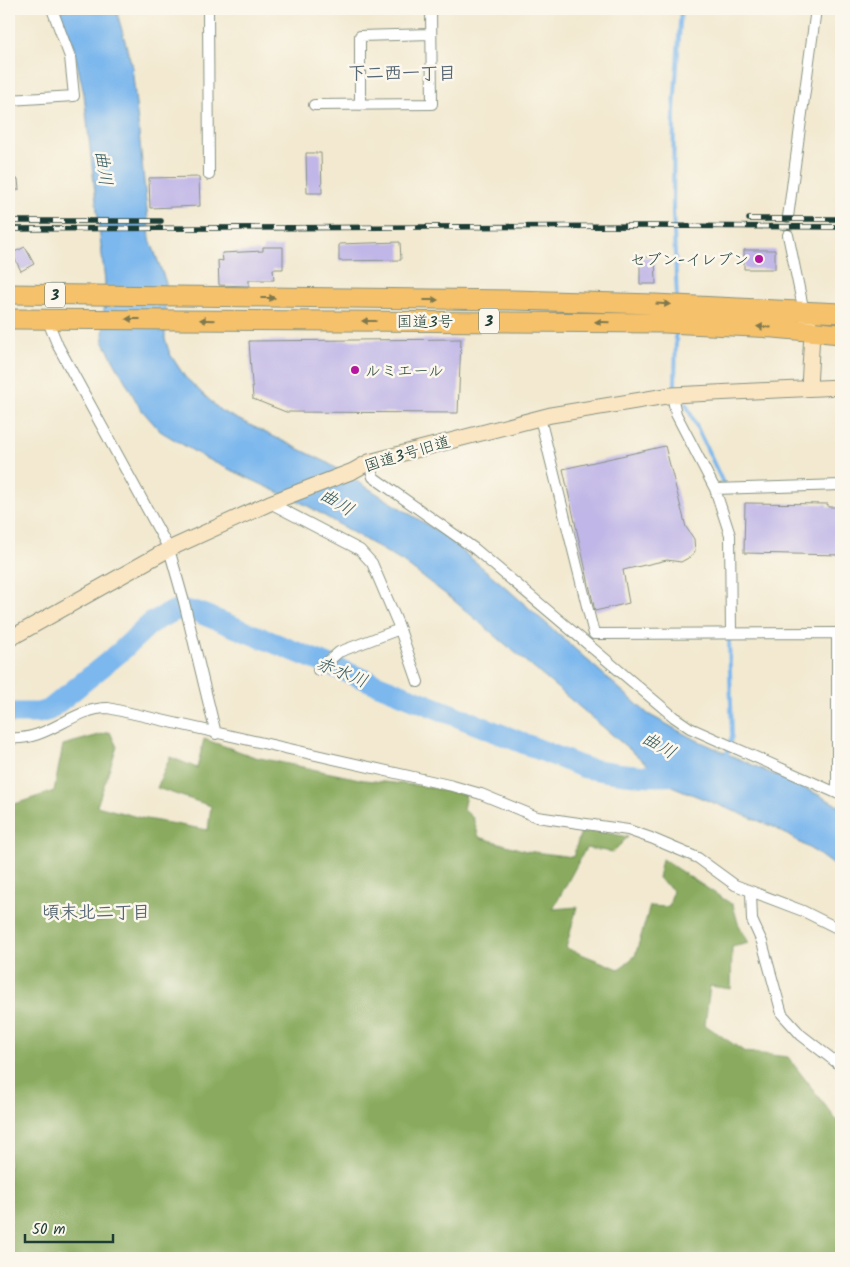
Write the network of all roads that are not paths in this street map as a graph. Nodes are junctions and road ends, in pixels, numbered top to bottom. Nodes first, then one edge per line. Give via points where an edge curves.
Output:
1 (52, 9) edge
2 (208, 9) edge
3 (431, 9) edge
4 (816, 9) edge
5 (431, 34) junction
6 (9, 100) edge
7 (360, 105) junction
8 (314, 106) dead end
9 (209, 176) dead end
10 (788, 217) tunnel mouth
11 (788, 235) tunnel mouth
12 (9, 294) edge
13 (804, 312) junction
14 (841, 313) edge
15 (9, 319) edge
16 (47, 319) junction
17 (812, 332) junction
18 (841, 334) edge
19 (841, 387) edge
20 (809, 388) junction
21 (672, 395) junction
22 (540, 418) junction
23 (369, 462) junction
24 (841, 485) edge
25 (715, 489) junction
26 (277, 500) junction
27 (169, 549) junction
28 (400, 629) junction
29 (731, 633) junction
30 (839, 633) edge
31 (9, 639) edge
32 (318, 670) dead end
33 (418, 682) dead end
34 (216, 734) junction
35 (9, 738) edge
36 (839, 794) edge
37 (751, 892) junction
38 (841, 930) edge
39 (841, 1066) edge

1 - 6 street via 70,57 74,96
2 - 9 street
3 - 5 street
4 - 10 street
5 - 7 street via 360,36
5 - 7 street via 432,104
7 - 8 street
11 - 13 street
12 -> 13 highway, 国道3号 / 3 via 514,300
13 - 14 highway, 国道3号 / 3
13 - 17 street
15 - 16 highway, 国道3号 / 3
17 -> 16 highway, 国道3号 / 3 via 665,323
16 - 27 street via 58,346
17 - 18 highway, 国道3号 / 3
17 - 20 street
19 - 20 street, 国道3号旧道
20 - 21 street, 国道3号旧道
21 - 22 street, 国道3号旧道
21 - 25 street via 676,414
22 - 23 street, 国道3号旧道
22 - 29 street via 594,634
23 - 26 street, 国道3号旧道
23 - 36 street via 373,477 474,548 661,708 690,728
24 - 25 street
25 - 29 street via 730,534
26 - 27 street, 国道3号旧道
26 - 28 street via 360,550 372,563
27 - 31 street, 国道3号旧道
27 - 34 street
28 - 32 street via 339,652
28 - 33 street
29 - 30 street
30 - 36 street
34 - 35 street via 99,708 29,738
34 - 37 street via 453,786 482,794 537,817 628,830 698,858 734,885
37 - 38 street via 803,911
37 - 39 street via 752,920 762,942 782,1014 801,1035

